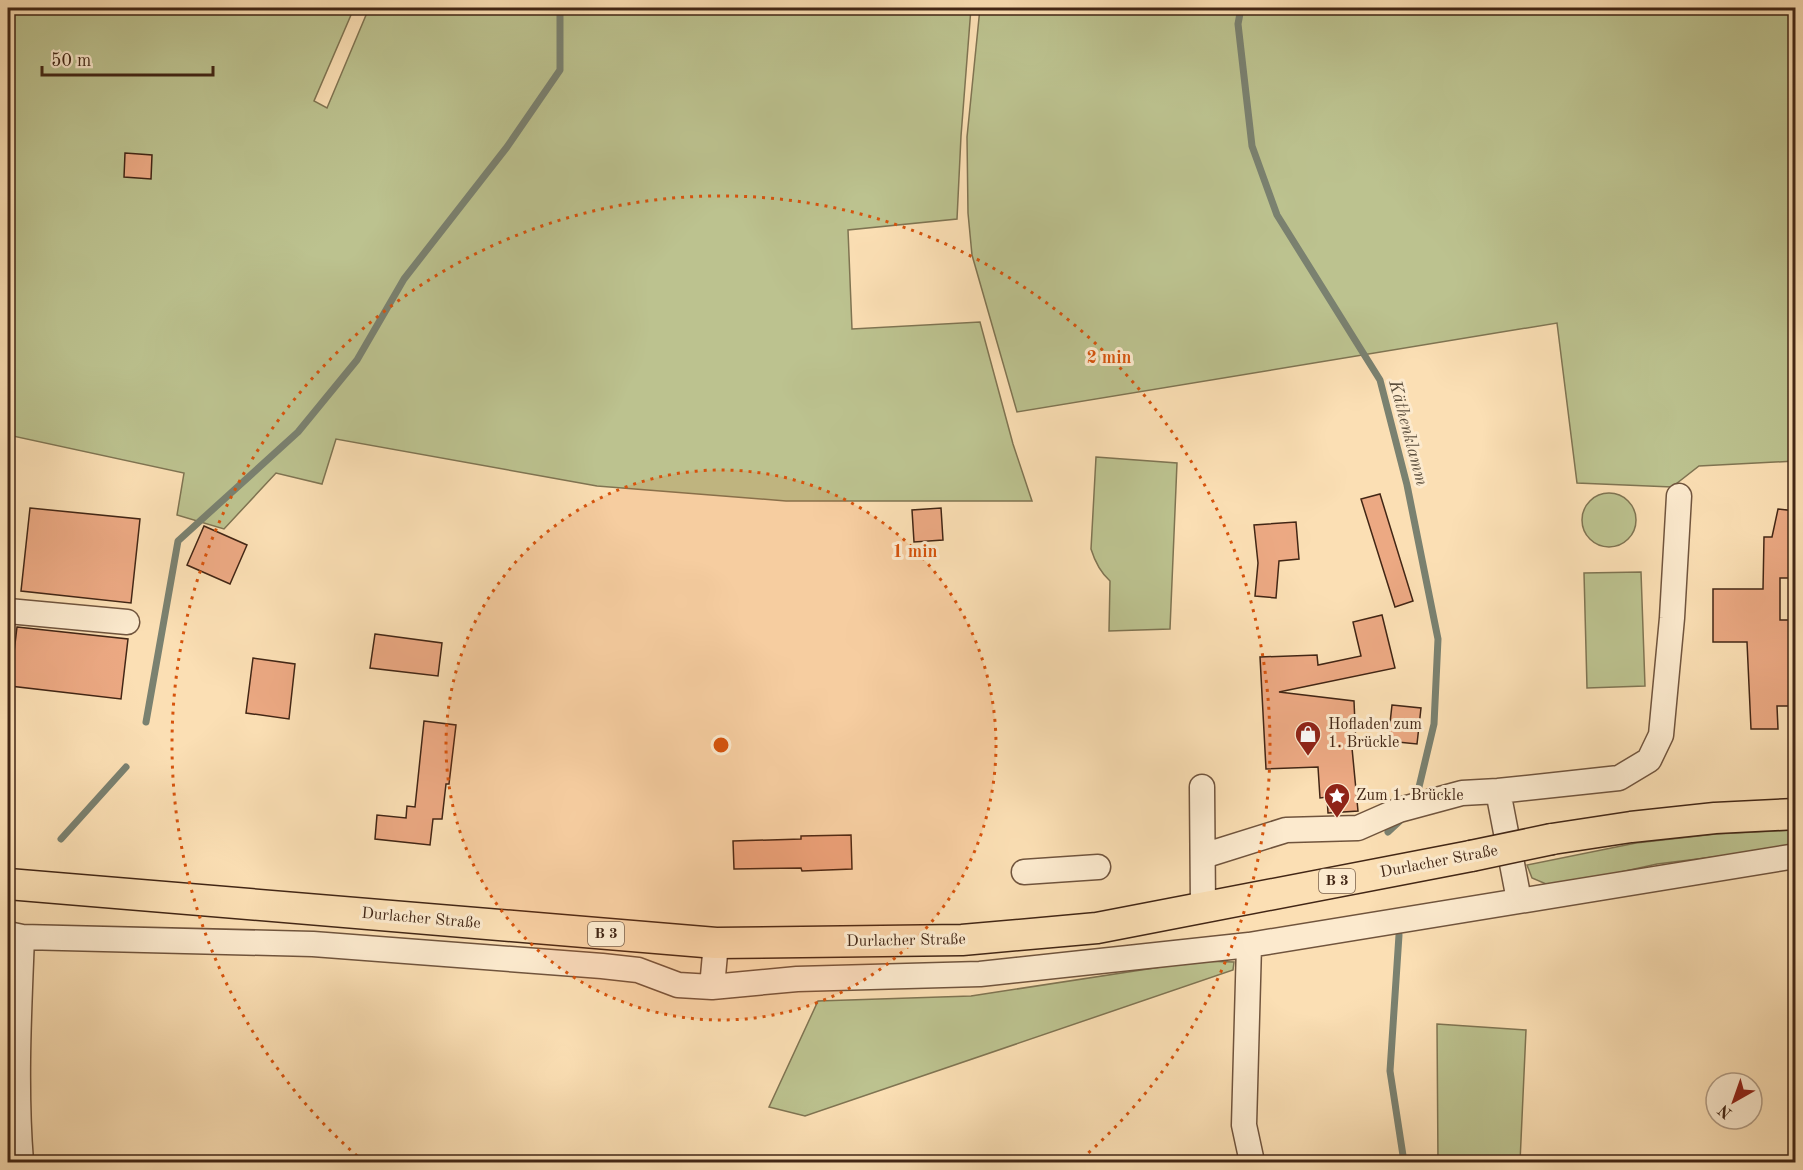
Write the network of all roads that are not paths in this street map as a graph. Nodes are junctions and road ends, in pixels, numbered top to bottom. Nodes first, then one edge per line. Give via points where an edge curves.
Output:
1 (1679, 496) dead end
2 (8, 611) edge
3 (127, 622) dead end
4 (1202, 787) dead end
5 (1498, 791) junction
6 (1796, 814) edge
7 (1203, 856) junction
8 (1796, 856) edge
9 (1098, 867) dead end
10 (1024, 872) dead end
11 (8, 884) edge
12 (1519, 900) junction
13 (1203, 907) junction
14 (15, 935) edge
15 (716, 943) junction
16 (1249, 945) junction
17 (712, 987) junction
18 (21, 1162) edge
19 (1252, 1162) edge

1 - 5 lane via 1661,735 1649,760 1619,778
2 - 3 lane
4 - 7 lane
5 - 7 lane via 1462,793 1398,810 1358,828 1286,830
5 - 12 lane
6 - 13 main road, Durlacher Straße / B 3, bridge via 1715,818 1552,839
7 - 13 lane
8 - 12 lane
9 - 10 lane
11 - 15 main road, Durlacher Straße / B 3
12 - 16 lane
13 - 15 main road, Durlacher Straße / B 3 via 1097,928 962,940
14 - 17 lane via 313,944 620,968 638,970 678,985
14 - 18 lane
15 - 17 lane
16 - 17 lane via 980,974 797,979
16 - 19 lane via 1244,1125

